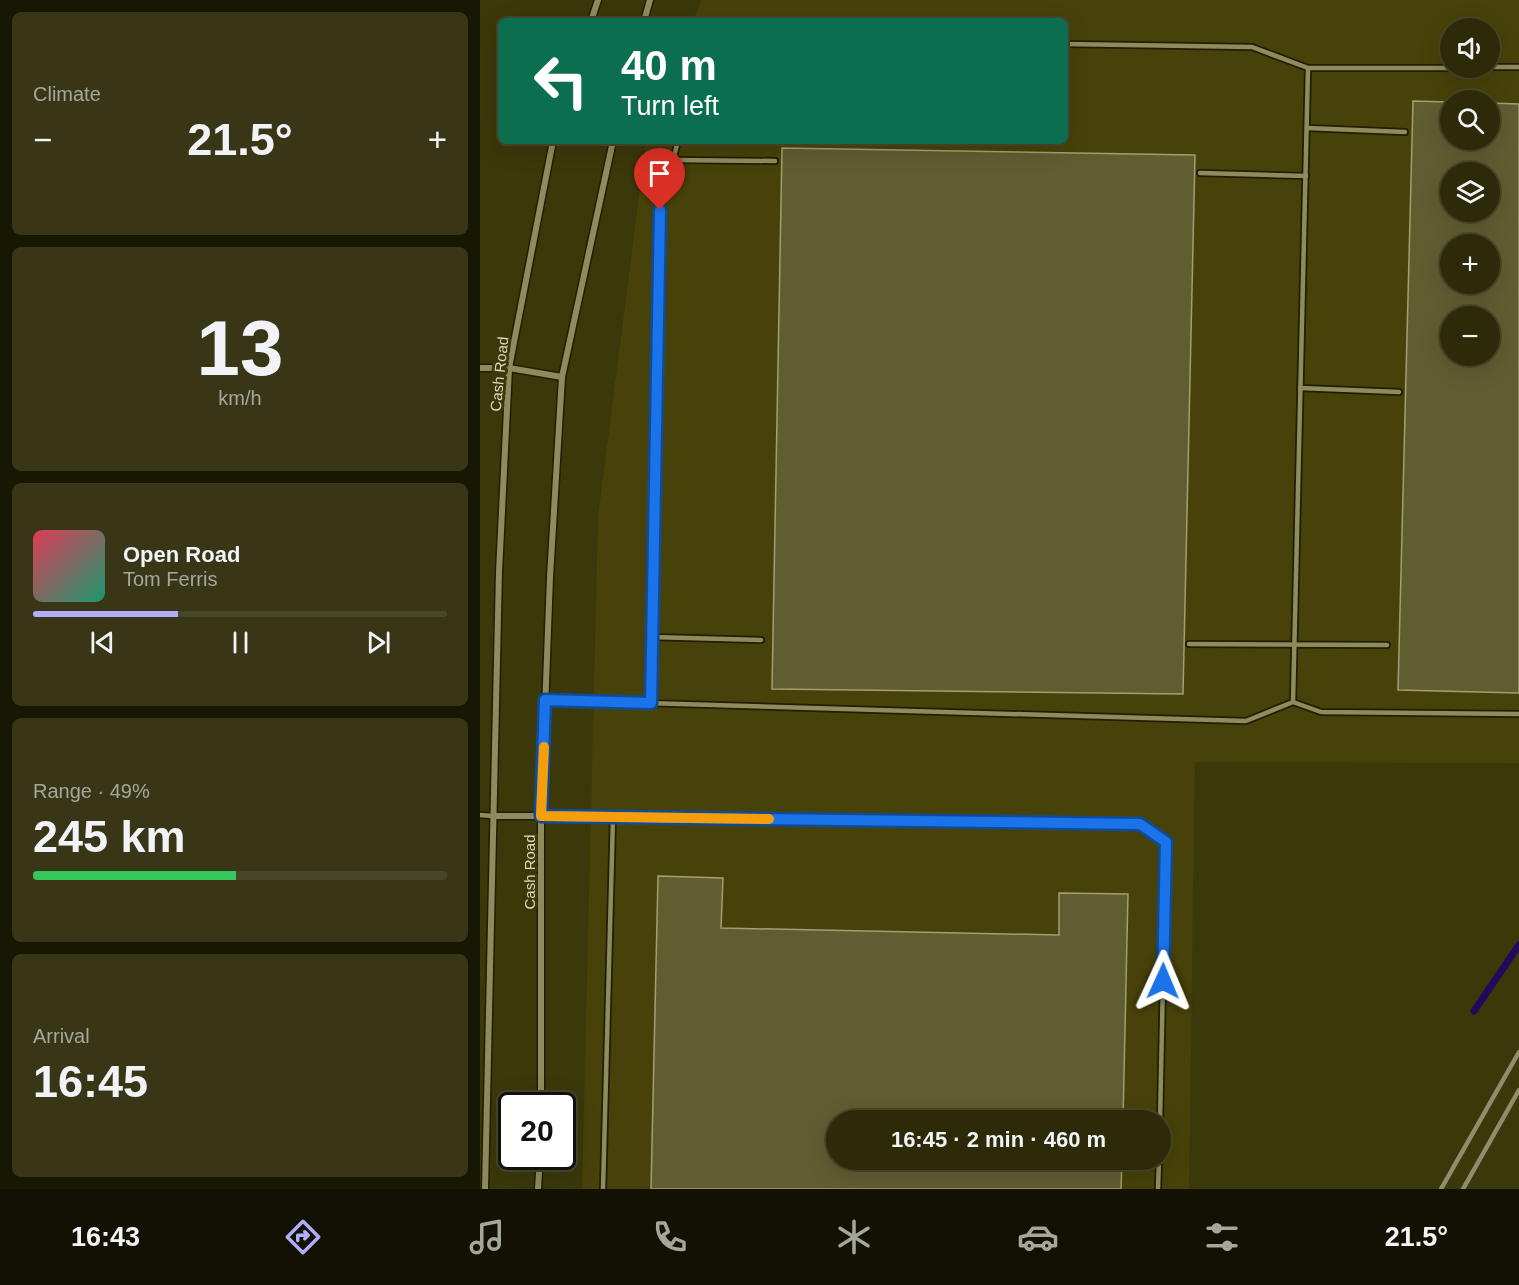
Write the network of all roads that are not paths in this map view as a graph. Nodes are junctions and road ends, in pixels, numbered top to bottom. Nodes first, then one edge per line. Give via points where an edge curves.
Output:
1 (598, 0) edge
2 (650, 0) edge
3 (592, 18) edge
4 (645, 18) edge
5 (1068, 44) edge
6 (1500, 67) edge
7 (1519, 67) edge
8 (1308, 68) junction
9 (1440, 68) edge
10 (1307, 128) junction
11 (1405, 132) dead end
12 (553, 144) edge
13 (612, 144) edge
14 (677, 144) edge
15 (673, 159) junction
16 (775, 161) dead end
17 (1200, 173) dead end
18 (1306, 176) junction
19 (480, 368) edge
20 (508, 368) junction
21 (562, 377) junction
22 (1300, 388) junction
23 (1399, 392) dead end
24 (651, 637) junction
25 (761, 640) dead end
26 (1189, 644) dead end
27 (1293, 645) junction
28 (1388, 645) dead end
29 (545, 700) junction
30 (1293, 702) junction
31 (651, 703) junction
32 (1519, 714) edge
33 (480, 815) edge
34 (493, 816) junction
35 (541, 816) junction
36 (613, 817) junction
37 (541, 1092) edge
38 (1160, 1110) edge
39 (539, 1170) edge
40 (1159, 1170) edge
41 (485, 1189) edge
42 (538, 1189) edge
43 (603, 1189) edge
44 (1158, 1189) edge

1 - 3 street
2 - 4 street
5 - 8 lane via 1252,47
6 - 7 lane
8 - 9 lane
8 - 10 lane
10 - 11 lane
10 - 18 lane
12 - 20 street, Cash Road
13 - 21 street, Cash Road
14 - 15 lane
15 - 16 lane
15 - 24 lane via 660,210
17 - 18 lane
18 - 22 lane
19 - 20 street
20 - 21 street
20 - 34 street, Cash Road
21 - 29 street, Cash Road
22 - 23 lane
22 - 27 lane
24 - 25 lane
24 - 31 lane
26 - 27 lane
27 - 28 lane
27 - 30 lane
29 - 31 lane
29 - 35 street, Cash Road
30 - 31 lane via 1246,721
30 - 32 lane via 1322,712
33 - 34 lane
34 - 35 street
34 - 41 street, Cash Road
35 - 36 lane
35 - 37 street, Cash Road
36 - 38 lane via 1140,824 1166,842
36 - 43 lane
39 - 42 street
40 - 44 lane

